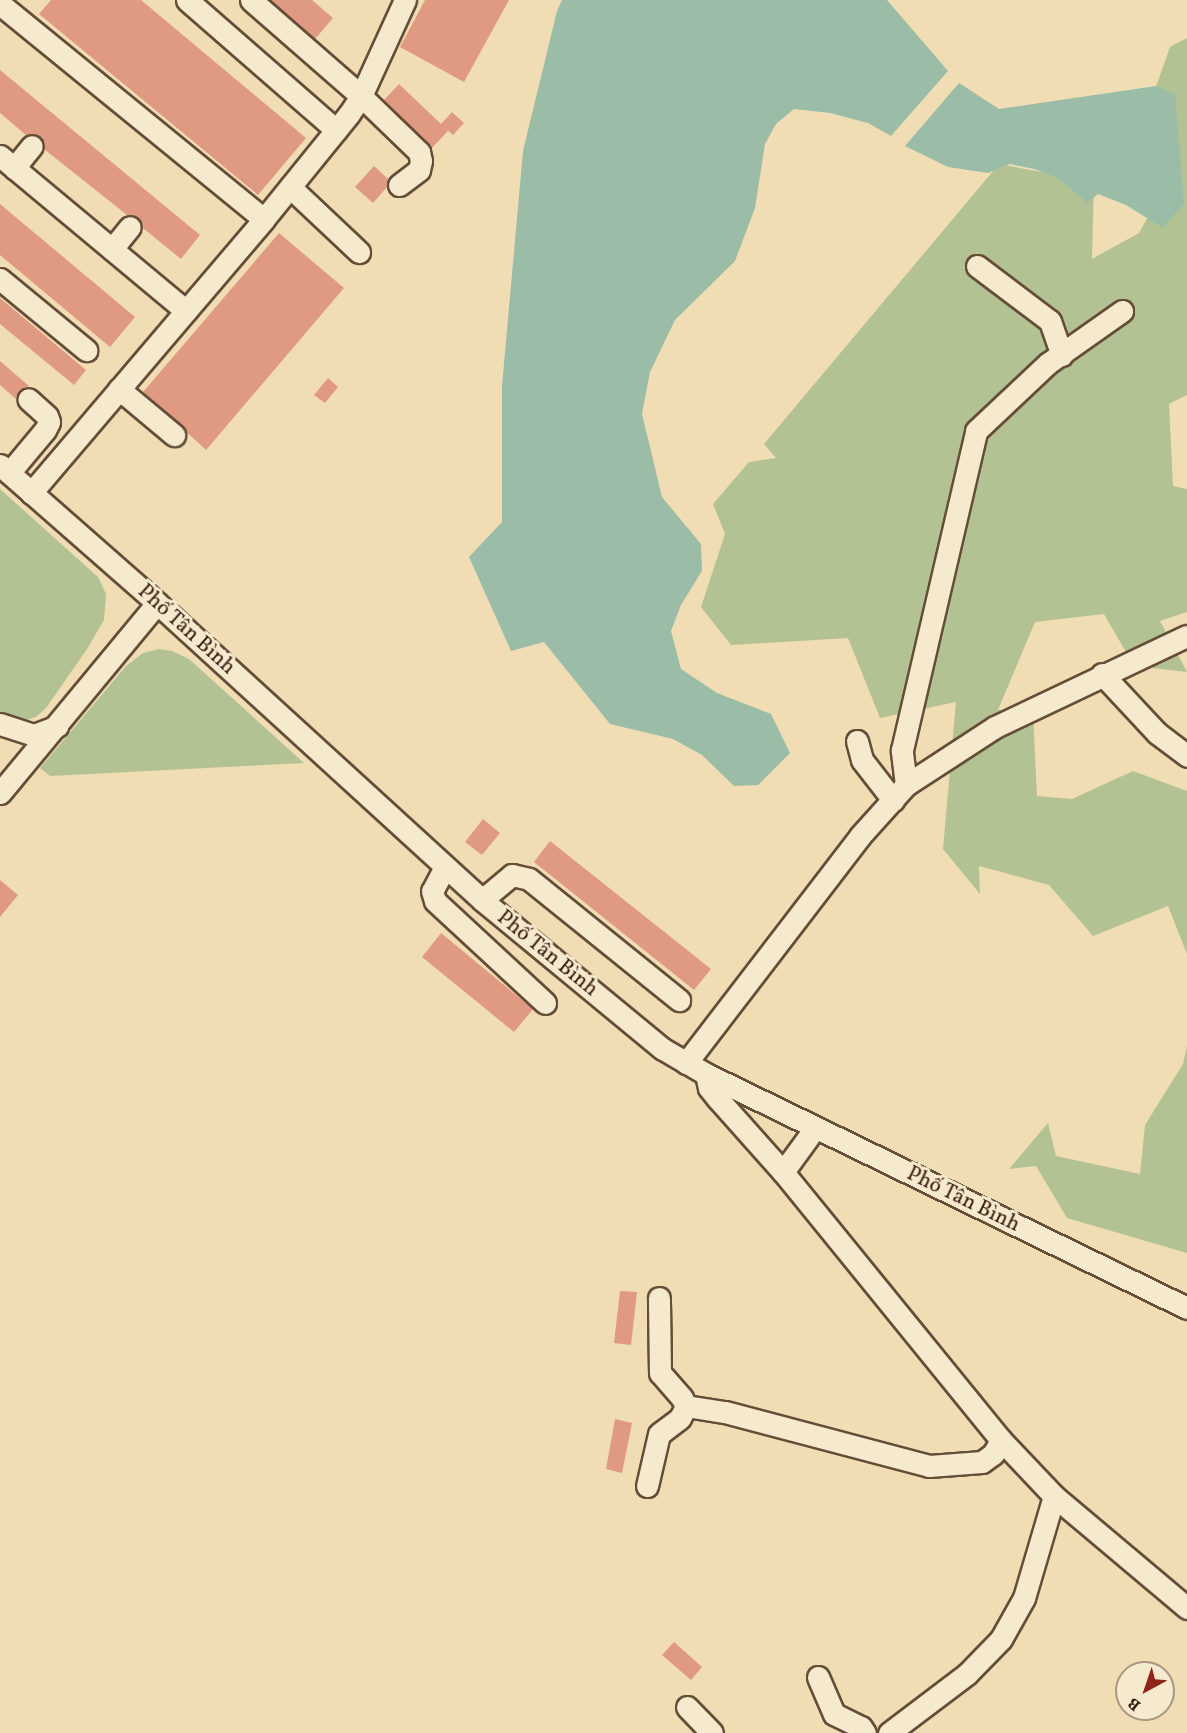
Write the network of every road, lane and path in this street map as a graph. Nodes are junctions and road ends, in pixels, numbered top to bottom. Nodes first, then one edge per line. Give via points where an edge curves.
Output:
1 (186, 0) edge
2 (251, 0) edge
3 (405, 0) edge
4 (4, 7) edge
5 (361, 96) junction
6 (336, 130) junction
7 (32, 146) dead end
8 (7, 162) edge
9 (399, 185) dead end
10 (290, 187) junction
11 (264, 219) junction
12 (130, 227) dead end
13 (112, 249) junction
14 (359, 252) dead end
15 (978, 266) dead end
16 (0, 279) edge
17 (186, 311) junction
18 (1122, 311) dead end
19 (86, 350) dead end
20 (1062, 355) junction
21 (119, 389) junction
22 (28, 399) dead end
23 (174, 435) dead end
24 (4, 469) edge
25 (31, 493) junction
26 (157, 603) junction
27 (1187, 636) edge
28 (1102, 674) junction
29 (0, 724) edge
30 (57, 725) junction
31 (857, 741) dead end
32 (1187, 756) edge
33 (4, 781) edge
34 (899, 793) junction
35 (445, 867) junction
36 (482, 900) junction
37 (680, 1000) dead end
38 (545, 1003) dead end
39 (686, 1063) junction
40 (706, 1074) junction
41 (815, 1128) junction
42 (783, 1172) junction
43 (659, 1298) dead end
44 (1187, 1308) edge
45 (686, 1406) junction
46 (1001, 1440) junction
47 (647, 1486) dead end
48 (1054, 1496) junction
49 (1187, 1608) edge
50 (818, 1677) dead end
51 (687, 1707) dead end
52 (712, 1733) edge
53 (865, 1733) edge
54 (889, 1733) edge

1 - 6 street
2 - 5 street
3 - 5 street
4 - 11 street
5 - 6 street
5 - 9 street via 419,152 419,170
6 - 10 street
7 - 8 street
8 - 13 street
10 - 11 street
10 - 14 street
11 - 17 street
12 - 13 street
13 - 17 street
15 - 20 street via 1050,321
16 - 19 street
17 - 21 street
18 - 20 street
20 - 34 street via 980,424 972,439 902,750
21 - 23 street
21 - 25 street
22 - 24 street via 49,422
24 - 25 street, Phố Tân Bình
25 - 26 street, Phố Tân Bình
26 - 30 street
26 - 35 street, Phố Tân Bình
27 - 28 street
28 - 32 street via 1157,733
28 - 34 street via 995,727
29 - 30 street via 36,735
30 - 33 street
31 - 34 street via 862,760
34 - 39 street via 860,836
35 - 36 street, Phố Tân Bình
35 - 38 street via 432,891 435,901
36 - 37 street via 513,875 528,879
36 - 39 street, Phố Tân Bình via 663,1050
39 - 40 street, Phố Tân Bình
40 - 41 street, Phố Tân Bình
40 - 42 street via 709,1088
41 - 42 street
41 - 44 street, Phố Tân Bình
42 - 46 street
43 - 45 street via 659,1370
45 - 46 street via 725,1412 929,1466 982,1462 993,1454
45 - 47 street via 680,1418 659,1434
46 - 48 street
48 - 49 street
48 - 54 street via 1024,1598 1001,1639 967,1674
50 - 53 street via 834,1714 861,1727
51 - 52 street

